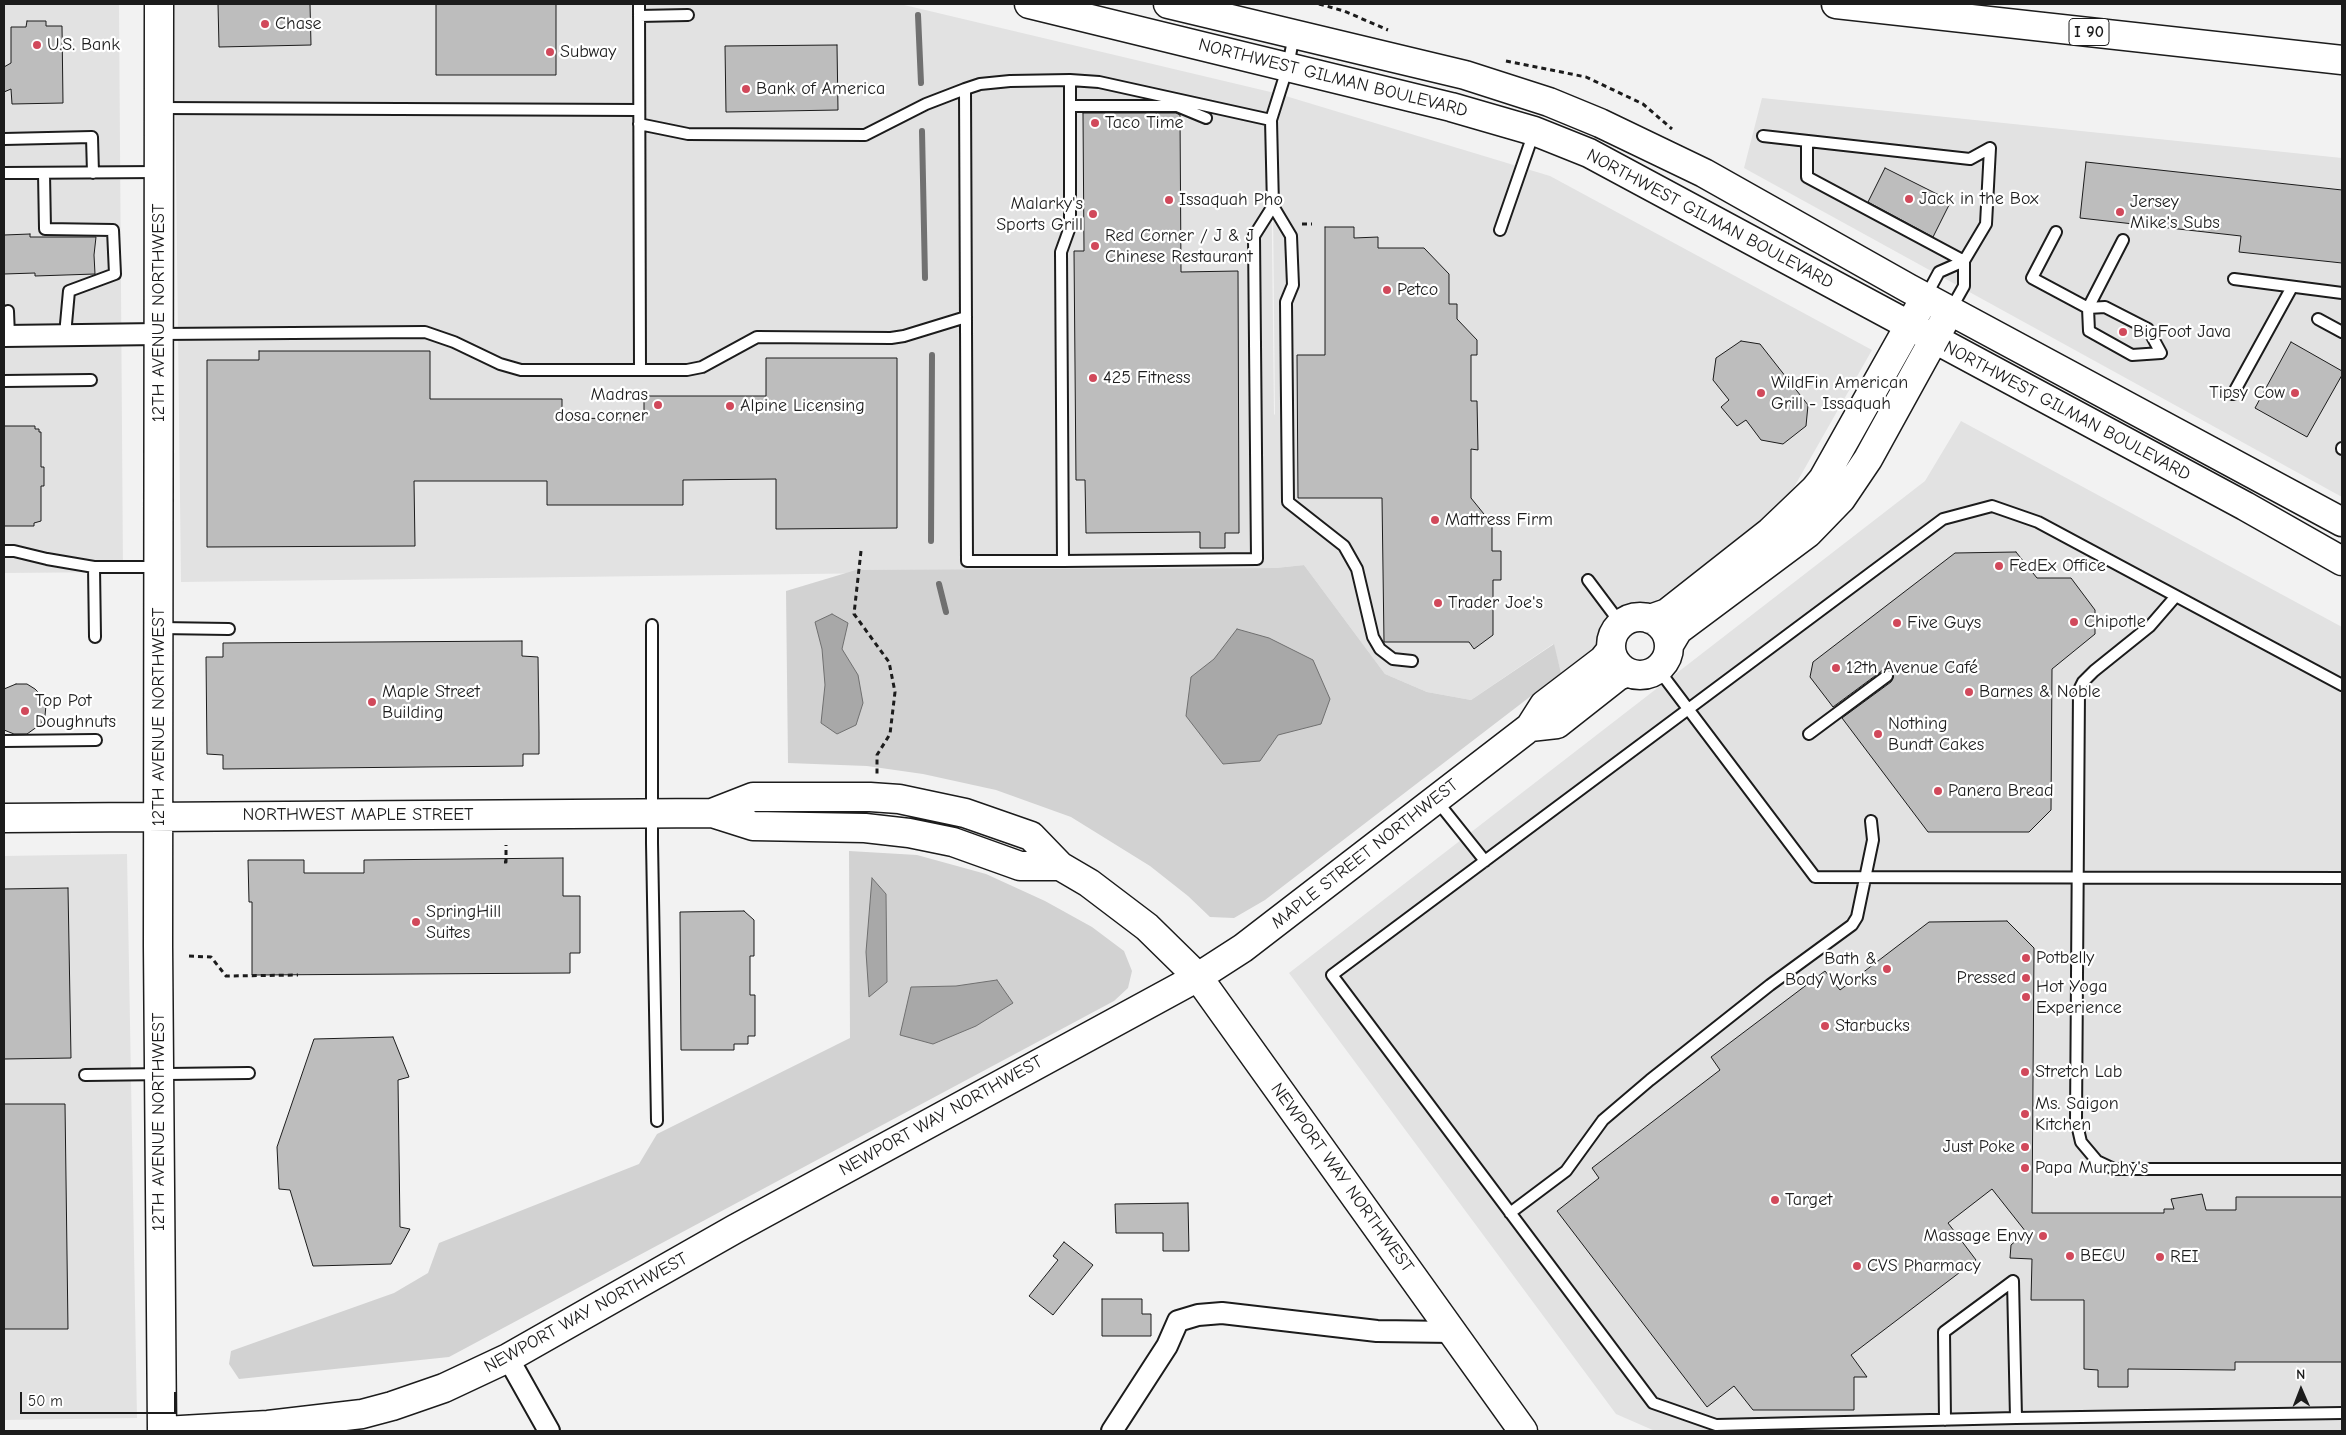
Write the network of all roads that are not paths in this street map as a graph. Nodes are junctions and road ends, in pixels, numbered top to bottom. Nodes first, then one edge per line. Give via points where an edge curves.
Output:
1 (159, 4) edge
2 (639, 4) edge
3 (1029, 4) edge
4 (1168, 4) edge
5 (1836, 4) edge
6 (688, 15) dead end
7 (639, 16) junction
8 (1294, 34) junction
9 (2342, 60) edge
10 (1288, 66) junction
11 (1070, 80) junction
12 (965, 89) junction
13 (1071, 106) junction
14 (160, 108) junction
15 (639, 110) junction
16 (1206, 118) dead end
17 (1270, 120) junction
18 (639, 124) junction
19 (1534, 132) junction
20 (1763, 136) dead end
21 (4, 139) edge
22 (1807, 140) junction
23 (160, 172) junction
24 (4, 173) edge
25 (44, 173) junction
26 (93, 173) junction
27 (1274, 206) junction
28 (1500, 230) dead end
29 (2056, 232) dead end
30 (2123, 240) dead end
31 (1964, 261) junction
32 (2234, 279) dead end
33 (2292, 287) junction
34 (2342, 293) edge
35 (1926, 297) junction
36 (2088, 308) junction
37 (8, 311) dead end
38 (1950, 311) junction
39 (966, 317) junction
40 (2318, 319) dead end
41 (1909, 326) junction
42 (2342, 332) edge
43 (159, 334) junction
44 (65, 335) junction
45 (6, 336) edge
46 (1934, 340) junction
47 (640, 370) junction
48 (91, 380) dead end
49 (4, 381) edge
50 (2233, 394) dead end
51 (2342, 522) edge
52 (4, 551) edge
53 (1063, 561) junction
54 (2342, 561) edge
55 (94, 567) junction
56 (159, 567) junction
57 (1588, 580) dead end
58 (2176, 596) junction
59 (1650, 619) junction
60 (1621, 624) junction
61 (652, 625) dead end
62 (159, 628) junction
63 (229, 629) dead end
64 (95, 637) dead end
65 (1611, 650) junction
66 (1663, 657) junction
67 (1412, 661) dead end
68 (1626, 672) junction
69 (1887, 676) dead end
70 (2342, 685) edge
71 (1688, 710) junction
72 (1530, 726) junction
73 (1809, 734) dead end
74 (96, 740) dead end
75 (4, 742) edge
76 (1436, 799) junction
77 (652, 813) junction
78 (159, 816) junction
79 (4, 818) edge
80 (1871, 821) dead end
81 (1485, 861) junction
82 (1865, 878) junction
83 (2079, 878) junction
84 (2342, 878) edge
85 (1198, 977) junction
86 (249, 1073) dead end
87 (159, 1074) junction
88 (85, 1075) dead end
89 (657, 1121) dead end
90 (2342, 1169) edge
91 (1510, 1213) junction
92 (1453, 1332) junction
93 (508, 1358) junction
94 (2342, 1413) edge
95 (2016, 1418) junction
96 (1945, 1420) junction
97 (163, 1431) edge
98 (549, 1431) edge
99 (1112, 1431) edge
100 (1523, 1431) edge

1 - 14 main road, 12TH AVENUE NORTHWEST
2 - 7 lane
3 - 10 main road, NORTHWEST GILMAN BOULEVARD
4 - 8 main road, NORTHWEST GILMAN BOULEVARD
5 - 9 main road, I 90
6 - 7 lane
7 - 15 lane
8 - 10 lane
8 - 35 main road, NORTHWEST GILMAN BOULEVARD via 1505,87 1600,123 1704,173
10 - 17 lane
10 - 19 main road, NORTHWEST GILMAN BOULEVARD via 1451,107
11 - 12 lane via 1010,81
11 - 13 lane
11 - 17 lane via 1099,82
12 - 18 lane via 926,104 865,135 688,134
12 - 39 lane
13 - 16 lane via 1177,106
13 - 53 lane via 1070,226 1061,252
14 - 15 lane
14 - 23 main road, 12TH AVENUE NORTHWEST
15 - 18 lane
17 - 27 lane
18 - 47 lane
19 - 28 lane
19 - 41 main road, NORTHWEST GILMAN BOULEVARD via 1589,153
20 - 22 lane
21 - 26 lane via 92,137
22 - 31 lane via 1807,177
22 - 31 lane via 1970,159 1990,148 1986,224
23 - 26 lane
23 - 43 main road, 12TH AVENUE NORTHWEST
24 - 25 lane
25 - 26 lane
25 - 44 lane via 45,229 113,230 115,274 69,291
27 - 53 lane via 1254,236 1257,559
27 - 67 lane via 1291,236 1293,285 1286,302 1288,502 1344,546 1357,570 1380,650 1393,659
29 - 36 lane via 2032,278
30 - 36 lane
31 - 35 lane via 1939,272
31 - 38 lane via 1964,286
32 - 33 lane
33 - 34 lane
33 - 50 lane
35 - 38 main road, NORTHWEST GILMAN BOULEVARD
35 - 41 main road
36 - 36 lane via 2089,331 2132,355 2161,353 2148,329 2105,307
37 - 45 lane
38 - 46 main road
38 - 51 main road, NORTHWEST GILMAN BOULEVARD
39 - 47 lane via 891,338 757,337 695,369
39 - 53 lane via 967,561
40 - 42 lane
41 - 46 main road, NORTHWEST GILMAN BOULEVARD
41 - 59 main road via 1814,490 1770,532 1667,612
43 - 44 street
43 - 47 lane via 425,332 515,369
43 - 56 main road, 12TH AVENUE NORTHWEST
44 - 45 street
46 - 54 main road, NORTHWEST GILMAN BOULEVARD
46 - 66 main road via 1868,459 1841,499 1824,518 1678,630
48 - 49 lane
52 - 55 lane
55 - 56 lane
55 - 64 lane
56 - 62 main road, 12TH AVENUE NORTHWEST
57 - 60 lane
58 - 70 lane
58 - 71 lane via 2038,522 1992,506 1943,519
58 - 83 lane via 2150,626 2094,671 2079,690
59 - 60 main road via 1638,617
59 - 66 main road via 1663,629
60 - 65 main road via 1614,633
61 - 77 lane
62 - 63 lane
62 - 78 main road, 12TH AVENUE NORTHWEST
65 - 68 main road via 1613,659
65 - 72 main road, MAPLE STREET NORTHWEST via 1603,660 1544,705
66 - 68 main road via 1642,676
66 - 71 lane
68 - 72 main road via 1557,724
69 - 73 lane
71 - 81 lane
71 - 82 lane via 1814,877
72 - 76 main road, MAPLE STREET NORTHWEST
74 - 75 lane
76 - 81 lane
76 - 85 main road, MAPLE STREET NORTHWEST via 1243,948
77 - 78 main road, NORTHWEST MAPLE STREET
77 - 85 main road, NORTHWEST MAPLE STREET via 712,813 753,797 900,799 965,813 1031,836 1060,866 1089,883 1154,933
77 - 89 lane
78 - 79 main road, NORTHWEST MAPLE STREET
78 - 87 main road, 12TH AVENUE NORTHWEST
80 - 82 lane via 1872,840
81 - 91 lane via 1332,975
82 - 83 lane
82 - 91 lane via 1857,917 1852,925 1770,985 1637,1091 1603,1120 1566,1170
83 - 84 lane
83 - 90 lane via 2076,1120 2081,1142 2097,1161 2114,1169
85 - 92 main road, NEWPORT WAY NORTHWEST
85 - 93 main road, NEWPORT WAY NORTHWEST via 744,1224
86 - 87 lane
87 - 88 lane
87 - 97 main road, 12TH AVENUE NORTHWEST
91 - 96 lane via 1653,1403 1716,1425
92 - 99 street via 1377,1331 1222,1313 1198,1315 1178,1321 1167,1346
92 - 100 main road, NEWPORT WAY NORTHWEST
93 - 97 main road, NEWPORT WAY NORTHWEST via 444,1388 362,1414 302,1422
93 - 98 street
94 - 95 lane
95 - 96 lane
95 - 96 lane via 2013,1281 1944,1332

